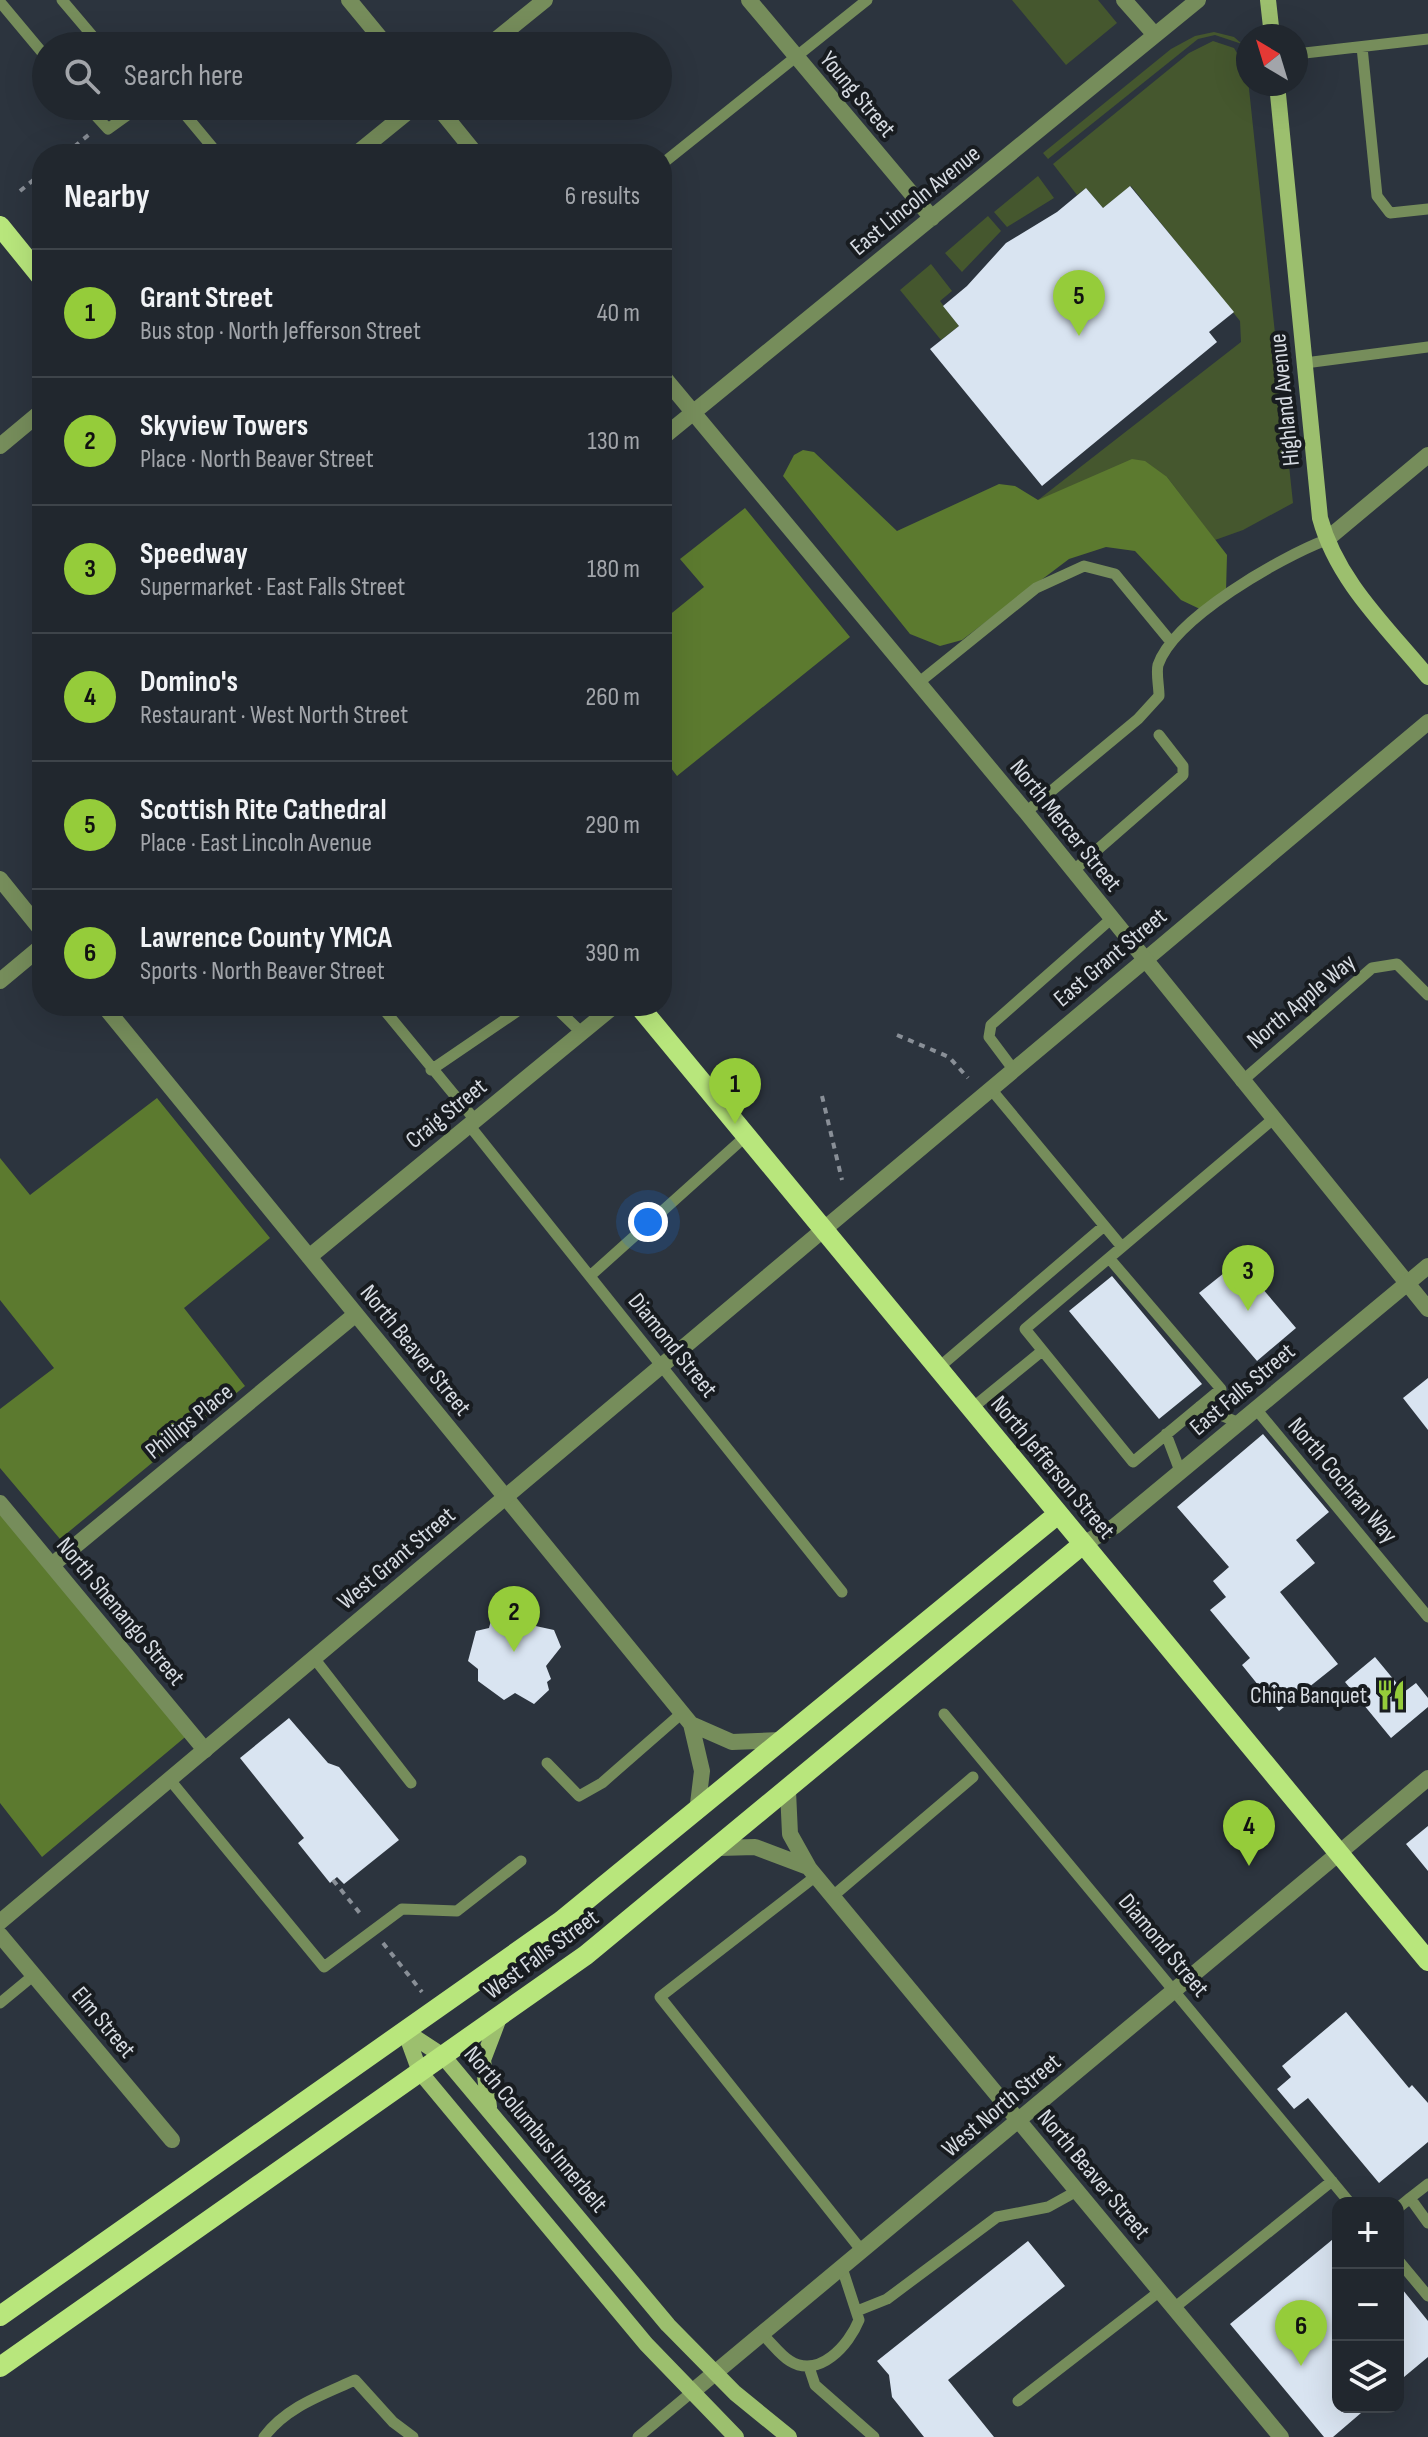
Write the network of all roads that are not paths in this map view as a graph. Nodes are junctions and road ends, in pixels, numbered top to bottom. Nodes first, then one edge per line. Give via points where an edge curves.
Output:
1 (62, 0) edge
2 (349, 0) edge
3 (545, 0) edge
4 (749, 0) edge
5 (867, 0) edge
6 (1124, 0) edge
7 (1198, 0) edge
8 (1268, 0) edge
9 (0, 2) edge
10 (1271, 24) edge
11 (89, 32) edge
12 (375, 32) edge
13 (505, 32) edge
14 (1155, 35) junction
15 (1428, 39) edge
16 (32, 40) edge
17 (1362, 47) junction
18 (1308, 53) edge
19 (796, 57) junction
20 (1278, 96) edge
21 (99, 120) edge
22 (124, 120) edge
23 (190, 120) edge
24 (398, 120) edge
25 (448, 120) edge
26 (210, 144) edge
27 (368, 144) edge
28 (468, 144) edge
29 (672, 156) edge
30 (1428, 209) edge
31 (932, 218) junction
32 (0, 226) edge
33 (32, 266) edge
34 (1428, 347) edge
35 (1305, 363) junction
36 (672, 387) edge
37 (694, 412) junction
38 (32, 419) edge
39 (672, 430) edge
40 (0, 446) edge
41 (1428, 455) edge
42 (1326, 540) junction
43 (1171, 642) junction
44 (1428, 677) edge
45 (917, 684) junction
46 (1428, 722) edge
47 (1159, 735) dead end
48 (1026, 812) junction
49 (1073, 871) junction
50 (0, 879) edge
51 (32, 919) edge
52 (1111, 919) junction
53 (32, 954) edge
54 (1145, 960) junction
55 (0, 981) edge
56 (1428, 995) edge
57 (112, 1016) edge
58 (389, 1016) edge
59 (510, 1016) edge
60 (564, 1016) edge
61 (602, 1016) edge
62 (647, 1016) edge
63 (582, 1033) junction
64 (1013, 1069) junction
65 (431, 1070) junction
66 (1241, 1082) junction
67 (990, 1088) junction
68 (1272, 1120) junction
69 (472, 1123) junction
70 (746, 1136) junction
71 (1104, 1226) junction
72 (823, 1230) junction
73 (1122, 1247) junction
74 (309, 1257) junction
75 (1109, 1258) junction
76 (1428, 1266) edge
77 (590, 1276) junction
78 (1407, 1283) junction
79 (1428, 1309) edge
80 (356, 1314) junction
81 (1042, 1351) junction
82 (662, 1366) junction
83 (937, 1369) junction
84 (1200, 1406) junction
85 (971, 1409) junction
86 (1256, 1409) junction
87 (1239, 1423) junction
88 (1166, 1434) junction
89 (1180, 1471) junction
90 (505, 1497) junction
91 (0, 1503) edge
92 (1058, 1514) junction
93 (1083, 1544) junction
94 (52, 1565) junction
95 (842, 1592) dead end
96 (1428, 1617) edge
97 (314, 1658) junction
98 (944, 1714) dead end
99 (686, 1718) junction
100 (784, 1740) junction
101 (205, 1750) junction
102 (547, 1763) dead end
103 (973, 1777) dead end
104 (1428, 1778) edge
105 (170, 1780) junction
106 (411, 1783) dead end
107 (788, 1791) junction
108 (697, 1812) junction
109 (719, 1848) junction
110 (1339, 1853) junction
111 (521, 1861) dead end
112 (813, 1872) junction
113 (833, 1896) junction
114 (0, 1922) edge
115 (0, 1935) edge
116 (1424, 1948) edge
117 (34, 1975) junction
118 (1175, 1992) junction
119 (0, 2003) edge
120 (501, 2015) junction
121 (405, 2031) junction
122 (443, 2056) junction
123 (420, 2072) junction
124 (490, 2112) junction
125 (1019, 2121) junction
126 (172, 2140) dead end
127 (1332, 2181) junction
128 (1428, 2184) edge
129 (1077, 2191) junction
130 (1345, 2197) edge
131 (1410, 2198) junction
132 (1404, 2203) edge
133 (1428, 2223) edge
134 (862, 2251) junction
135 (1404, 2267) edge
136 (842, 2268) junction
137 (1160, 2291) junction
138 (1428, 2296) edge
139 (1174, 2308) junction
140 (857, 2311) junction
141 (0, 2316) edge
142 (762, 2334) junction
143 (0, 2367) edge
144 (809, 2367) junction
145 (714, 2374) junction
146 (692, 2392) junction
147 (1018, 2401) dead end
148 (264, 2437) edge
149 (413, 2437) edge
150 (638, 2437) edge
151 (736, 2437) edge
152 (789, 2437) edge
153 (874, 2437) edge
154 (1281, 2437) edge

1 - 11 lane
2 - 12 street
3 - 13 street
4 - 19 street, Young Street
5 - 19 lane
6 - 14 street
7 - 14 street, East Lincoln Avenue
8 - 10 main road
9 - 16 lane
14 - 31 street, East Lincoln Avenue
15 - 17 lane
17 - 18 lane
17 - 30 lane via 1377,196 1390,213
19 - 29 lane
19 - 31 street, Young Street
20 - 35 main road, Highland Avenue
21 - 22 lane via 113,129
23 - 26 lane
24 - 27 street
25 - 28 street
31 - 37 street, East Lincoln Avenue
32 - 33 main road
34 - 35 lane
35 - 42 main road, Highland Avenue
36 - 37 street, North Mercer Street
37 - 39 street, East Lincoln Avenue
37 - 45 street, North Mercer Street
38 - 40 street
41 - 42 street
42 - 43 lane via 1295,551 1238,584
42 - 44 main road, Highland Avenue via 1344,575
43 - 45 lane via 1115,574 1084,566 1036,588
43 - 48 lane via 1157,666 1159,696
45 - 48 street, North Mercer Street
46 - 54 street, East Grant Street
47 - 49 lane via 1183,766 1183,775
48 - 49 street, North Mercer Street
49 - 52 street, North Mercer Street
50 - 51 street
52 - 54 street, North Mercer Street
52 - 64 lane via 991,1025 989,1037
53 - 55 street
54 - 64 street, East Grant Street
54 - 66 street, North Mercer Street
56 - 66 lane, North Apple Way via 1397,964 1372,968
57 - 74 street, North Beaver Street
58 - 65 lane, Diamond Street
59 - 65 lane
60 - 63 lane
61 - 63 street, Craig Street
62 - 70 main road, North Jefferson Street
63 - 69 street, Craig Street
64 - 67 street, East Grant Street
65 - 69 lane, Diamond Street
66 - 68 street, North Mercer Street
67 - 71 lane
67 - 72 street, East Grant Street
68 - 73 lane
68 - 78 street, North Mercer Street
69 - 74 street, Craig Street
69 - 77 lane, Diamond Street
70 - 72 main road, North Jefferson Street
70 - 77 lane
71 - 73 lane
71 - 83 lane
72 - 82 street, West Grant Street
72 - 83 main road, North Jefferson Street
73 - 75 lane
74 - 80 street, North Beaver Street
75 - 81 lane via 1025,1329
75 - 84 lane via 1221,1389
76 - 78 street, East Falls Street
77 - 82 lane, Diamond Street
78 - 79 street, North Mercer Street
78 - 86 street, East Falls Street
80 - 90 street, North Beaver Street
80 - 94 street, Phillips Place
81 - 85 lane
81 - 88 lane via 1133,1462
82 - 90 street, West Grant Street
82 - 95 lane, Diamond Street
83 - 85 main road, North Jefferson Street
84 - 87 lane
84 - 88 lane
85 - 92 main road, North Jefferson Street
86 - 87 street, East Falls Street
86 - 96 lane, North Cochran Way
87 - 89 street, East Falls Street
88 - 89 lane
89 - 93 street, East Falls Street via 1115,1526
90 - 97 street, West Grant Street
90 - 99 street, North Beaver Street
91 - 94 street, North Shenango Street
92 - 93 main road, North Jefferson Street
92 - 100 main road, West Falls Street
93 - 107 main road, West Falls Street
93 - 110 main road, North Jefferson Street
94 - 101 street, North Shenango Street
97 - 101 street, West Grant Street
97 - 106 lane
98 - 118 lane, Diamond Street
99 - 100 street, North Beaver Street via 732,1742
99 - 102 lane via 579,1796
99 - 108 street, North Beaver Street via 702,1771
100 - 108 main road, West Falls Street
101 - 105 street, West Grant Street
103 - 113 lane
104 - 110 street, West North Street
105 - 111 lane via 324,1967 402,1909 457,1911
105 - 114 street, West Grant Street
107 - 109 main road, West Falls Street
107 - 112 street, North Beaver Street via 790,1834
108 - 121 main road, West Falls Street via 561,1921
109 - 112 street, North Beaver Street via 764,1849
109 - 120 main road, West Falls Street via 586,1955
110 - 116 main road, North Jefferson Street
110 - 118 street, West North Street
112 - 113 street, North Beaver Street
112 - 134 lane via 660,1997
113 - 125 street, North Beaver Street
115 - 117 street, Elm Street
117 - 119 lane
117 - 126 street, Elm Street
118 - 125 street, West North Street
118 - 127 lane, Diamond Street
120 - 122 main road, West Falls Street
120 - 124 main road via 483,2060
121 - 122 main road, North Columbus Innerbelt
121 - 123 main road
121 - 141 main road, West Falls Street
122 - 123 main road, West Falls Street
122 - 124 main road, North Columbus Innerbelt
123 - 143 main road, West Falls Street
123 - 146 main road
124 - 145 main road, North Columbus Innerbelt
125 - 129 street, North Beaver Street
125 - 134 street, West North Street
127 - 130 lane, Diamond Street
127 - 139 lane
128 - 131 lane
129 - 137 street, North Beaver Street
129 - 140 lane via 1048,2207 997,2217 887,2299
131 - 132 lane
131 - 133 lane
134 - 136 street, West North Street
135 - 138 lane
136 - 140 lane
136 - 142 street, West North Street
137 - 139 street, North Beaver Street
137 - 147 lane
139 - 154 street, North Beaver Street
140 - 144 lane via 855,2331 840,2350
142 - 144 lane via 790,2361
142 - 145 street, West North Street
144 - 153 lane via 815,2385
145 - 146 street, West North Street
145 - 152 main road, North Columbus Innerbelt
146 - 150 lane
146 - 151 main road
148 - 149 lane via 276,2421 302,2404 355,2380

